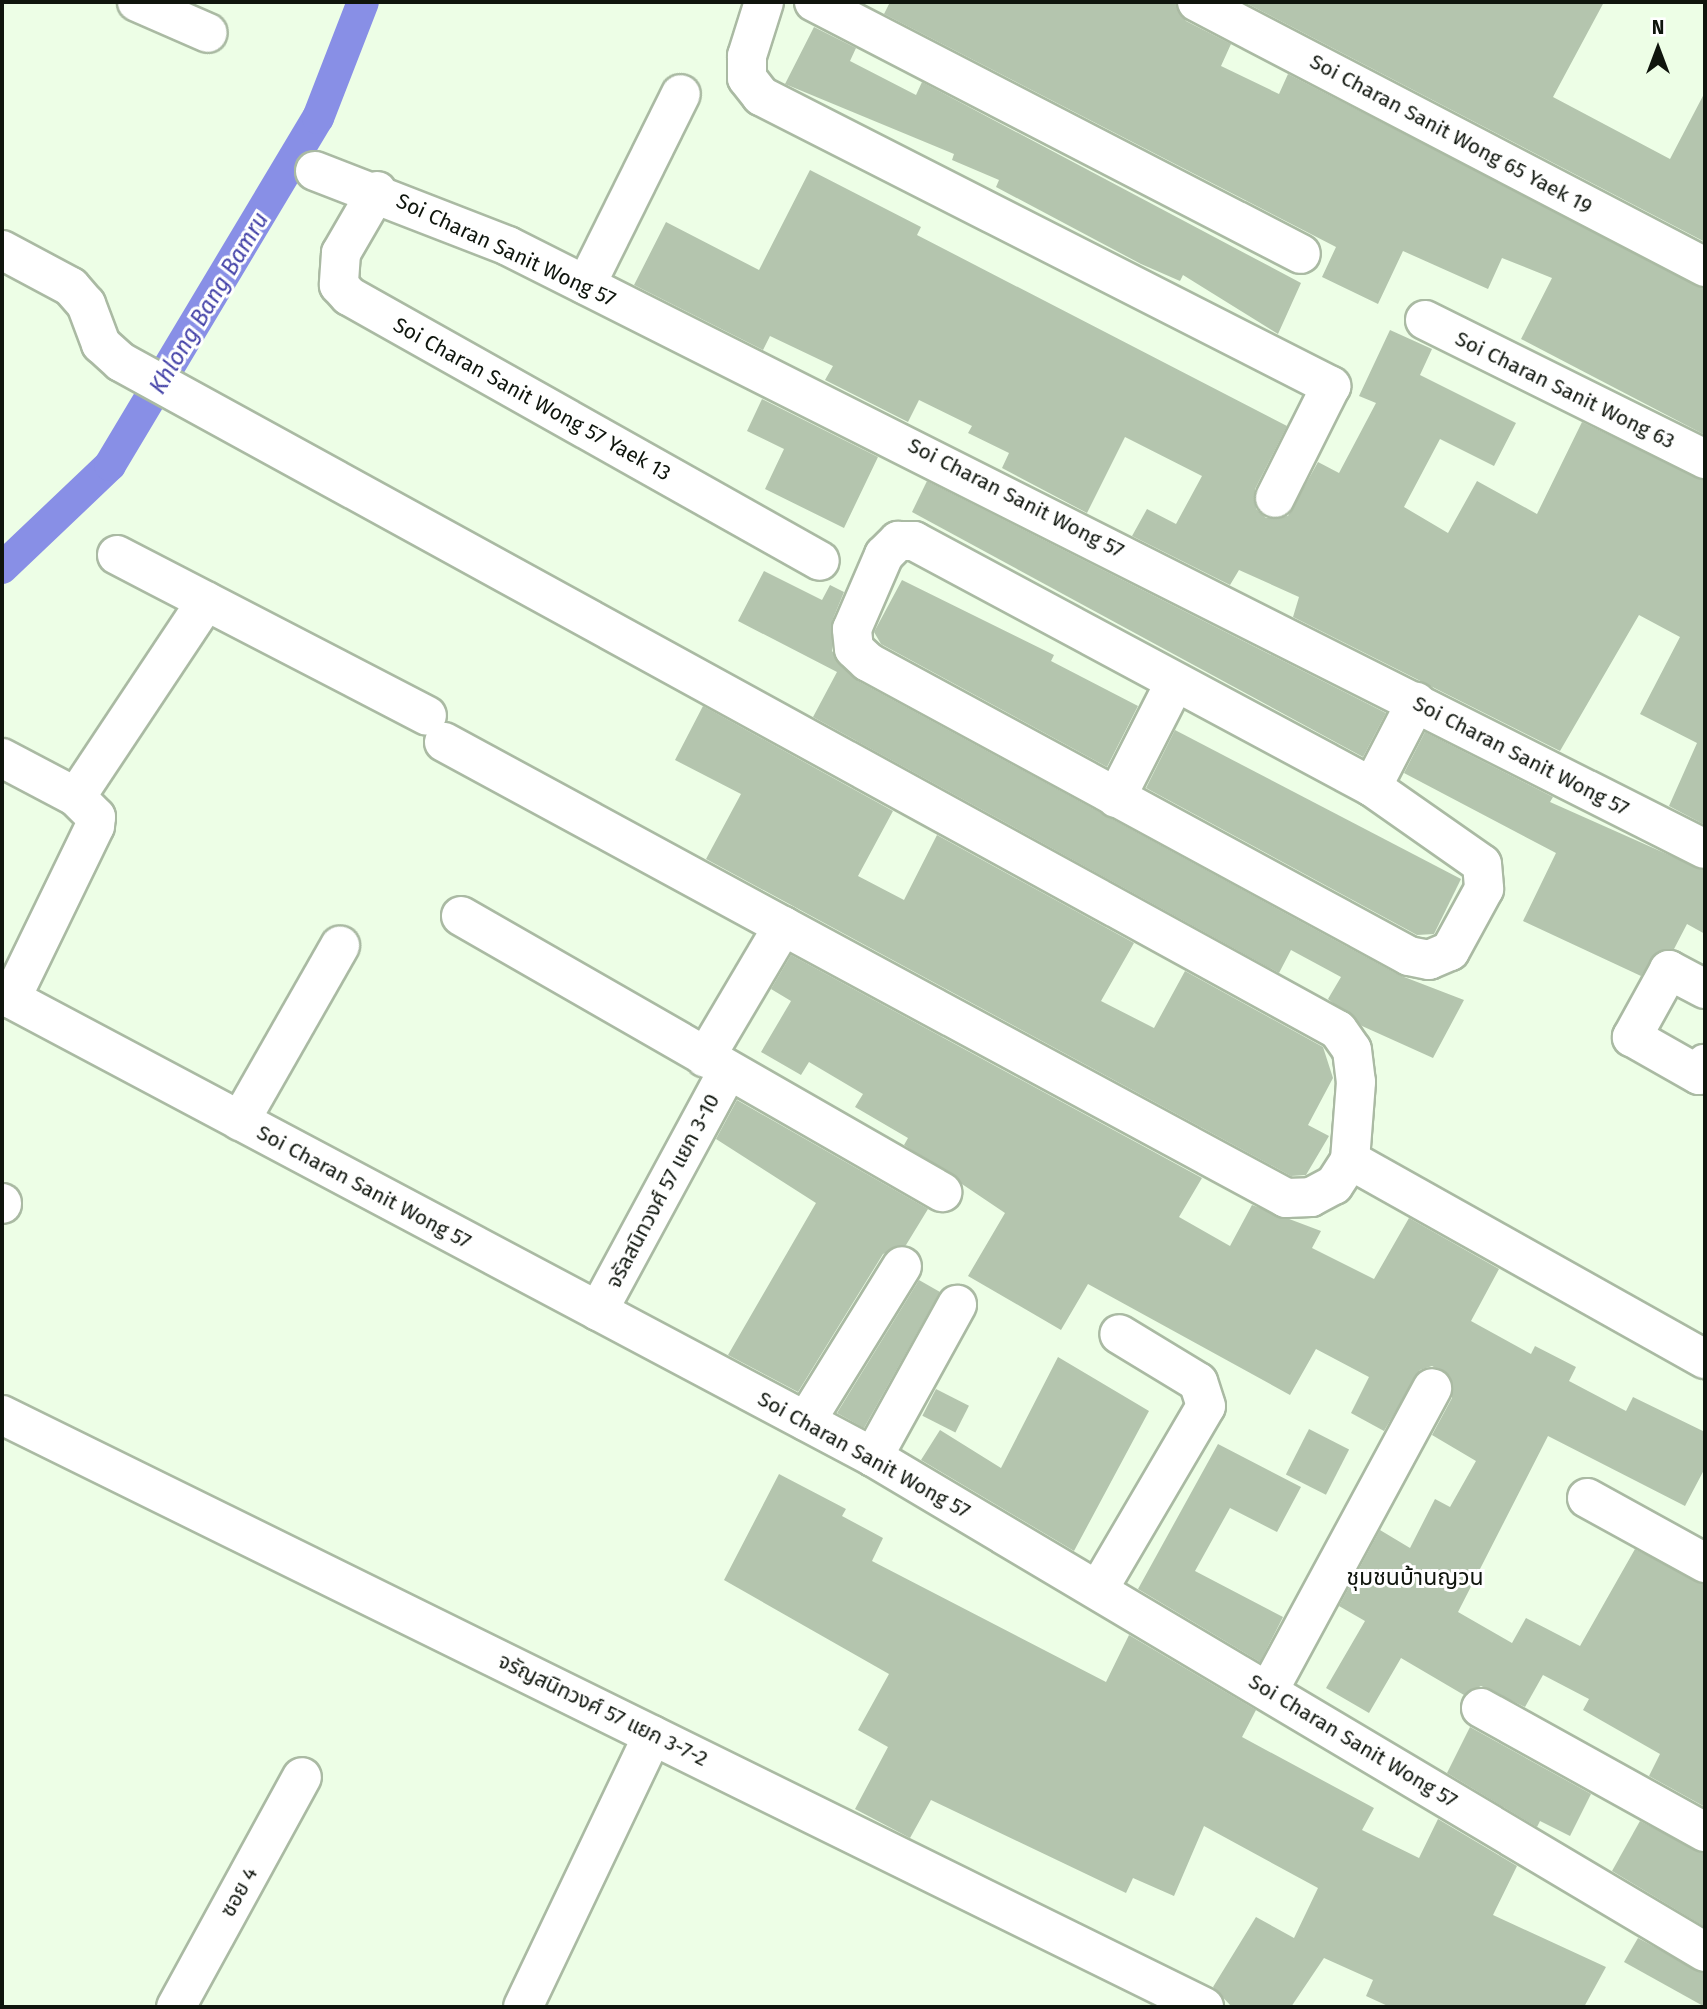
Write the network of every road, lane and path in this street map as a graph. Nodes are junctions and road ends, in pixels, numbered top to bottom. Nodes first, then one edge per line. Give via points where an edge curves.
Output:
1 (137, 2) edge
2 (764, 2) edge
3 (814, 2) edge
4 (1197, 2) edge
5 (208, 33) dead end
6 (681, 94) dead end
7 (315, 171) dead end
8 (377, 191) junction
9 (2, 250) edge
10 (1301, 254) dead end
11 (1705, 267) edge
12 (586, 285) junction
13 (1425, 320) dead end
14 (1705, 459) edge
15 (1275, 498) dead end
16 (117, 555) dead end
17 (820, 561) dead end
18 (206, 601) junction
19 (1174, 684) junction
20 (1416, 702) junction
21 (2, 758) edge
22 (1372, 787) junction
23 (76, 797) junction
24 (1116, 798) junction
25 (1705, 849) edge
26 (461, 916) dead end
27 (783, 926) junction
28 (340, 946) dead end
29 (1705, 989) edge
30 (6, 997) edge
31 (717, 1064) junction
32 (1705, 1064) edge
33 (240, 1121) junction
34 (1351, 1143) junction
35 (942, 1192) dead end
36 (902, 1266) dead end
37 (957, 1305) dead end
38 (598, 1311) junction
39 (1119, 1334) dead end
40 (1705, 1359) edge
41 (1432, 1388) dead end
42 (2, 1415) edge
43 (806, 1421) junction
44 (873, 1457) junction
45 (1587, 1498) dead end
46 (1705, 1563) edge
47 (1098, 1590) junction
48 (1269, 1690) junction
49 (1481, 1708) dead end
50 (653, 1735) junction
51 (302, 1777) dead end
52 (1705, 1832) edge
53 (1705, 1952) edge
54 (176, 2007) edge
55 (523, 2007) edge
56 (1203, 2007) edge

1 - 5 street
2 - 15 street via 747,56 747,78 761,96 1331,386
3 - 10 street
4 - 11 street, Soi Charan Sanit Wong 65 Yaek 19
6 - 12 street
7 - 8 street, Soi Charan Sanit Wong 57
8 - 12 street, Soi Charan Sanit Wong 57
8 - 17 street, Soi Charan Sanit Wong 57 Yaek 13 via 337,270 349,296
9 - 34 street via 71,287 86,304 102,344 148,375 1338,1030 1352,1050
12 - 20 street, Soi Charan Sanit Wong 57
13 - 14 street, Soi Charan Sanit Wong 63
16 - 18 street
18 - 23 street
18 - 27 street
19 - 22 street
19 - 24 street
19 - 24 street via 914,541 898,541 884,555 852,629 853,649
20 - 22 street
20 - 25 street, Soi Charan Sanit Wong 57
21 - 23 street
22 - 24 street via 1482,864 1484,889 1462,930 1450,951 1429,960 1409,956
23 - 30 street via 96,817 96,826
26 - 31 street
27 - 31 street, จรัลสนิทวงศ์ 57 แยก 3-10
27 - 34 street via 1286,1198 1311,1197 1334,1185
28 - 33 street
29 - 32 street via 1670,970 1632,1037 1699,1075
30 - 33 street, Soi Charan Sanit Wong 57
31 - 35 street
31 - 38 street, จรัลสนิทวงศ์ 57 แยก 3-10
33 - 38 street, Soi Charan Sanit Wong 57
34 - 40 street
36 - 43 street
37 - 44 street
38 - 43 street, Soi Charan Sanit Wong 57
39 - 47 street via 1198,1382 1206,1406
41 - 48 street
42 - 50 street, จรัญสนิทวงศ์ 57 แยก 3-7-2
43 - 44 street, Soi Charan Sanit Wong 57
44 - 47 street, Soi Charan Sanit Wong 57
45 - 46 street
47 - 48 street, Soi Charan Sanit Wong 57
48 - 53 street, Soi Charan Sanit Wong 57
49 - 52 street
50 - 55 street
50 - 56 street, จรัญสนิทวงศ์ 57 แยก 3-7-2
51 - 54 street, ซอย 4

